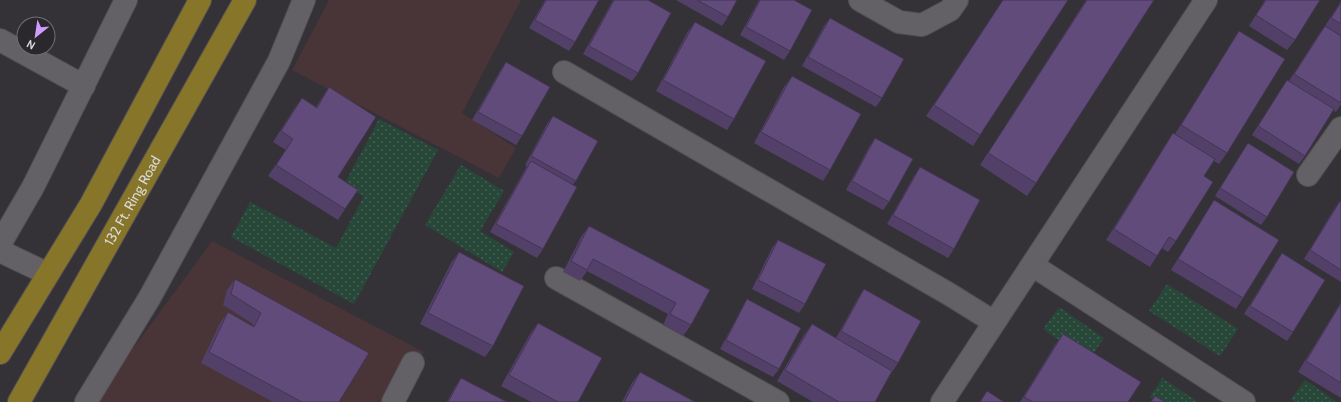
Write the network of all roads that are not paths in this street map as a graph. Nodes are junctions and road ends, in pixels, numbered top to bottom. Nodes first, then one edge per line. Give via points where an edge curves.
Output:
1 (126, 0) edge
2 (200, 0) edge
3 (245, 0) edge
4 (304, 0) edge
5 (860, 0) edge
6 (957, 0) edge
7 (1203, 1) edge
8 (0, 40) edge
9 (564, 72) dead end
10 (84, 86) junction
11 (1341, 128) edge
12 (1308, 175) dead end
13 (0, 244) edge
14 (0, 251) edge
15 (1032, 265) junction
16 (48, 274) junction
17 (556, 278) dead end
18 (994, 322) junction
19 (0, 353) edge
20 (413, 363) dead end
21 (19, 402) edge
22 (86, 402) edge
23 (393, 402) edge
24 (778, 402) edge
25 (942, 402) edge
26 (1244, 402) edge

1 - 10 street
2 - 16 main road via 91,204
3 - 21 main road, 132 Ft. Ring Road
4 - 22 street via 279,61 150,297
5 - 6 street via 899,22 922,25 950,10
7 - 15 street
8 - 10 street
9 - 18 street
10 - 13 street via 33,187
11 - 12 street
14 - 16 street
15 - 18 street
15 - 26 street
16 - 19 main road
17 - 24 street
18 - 25 street
20 - 23 street

